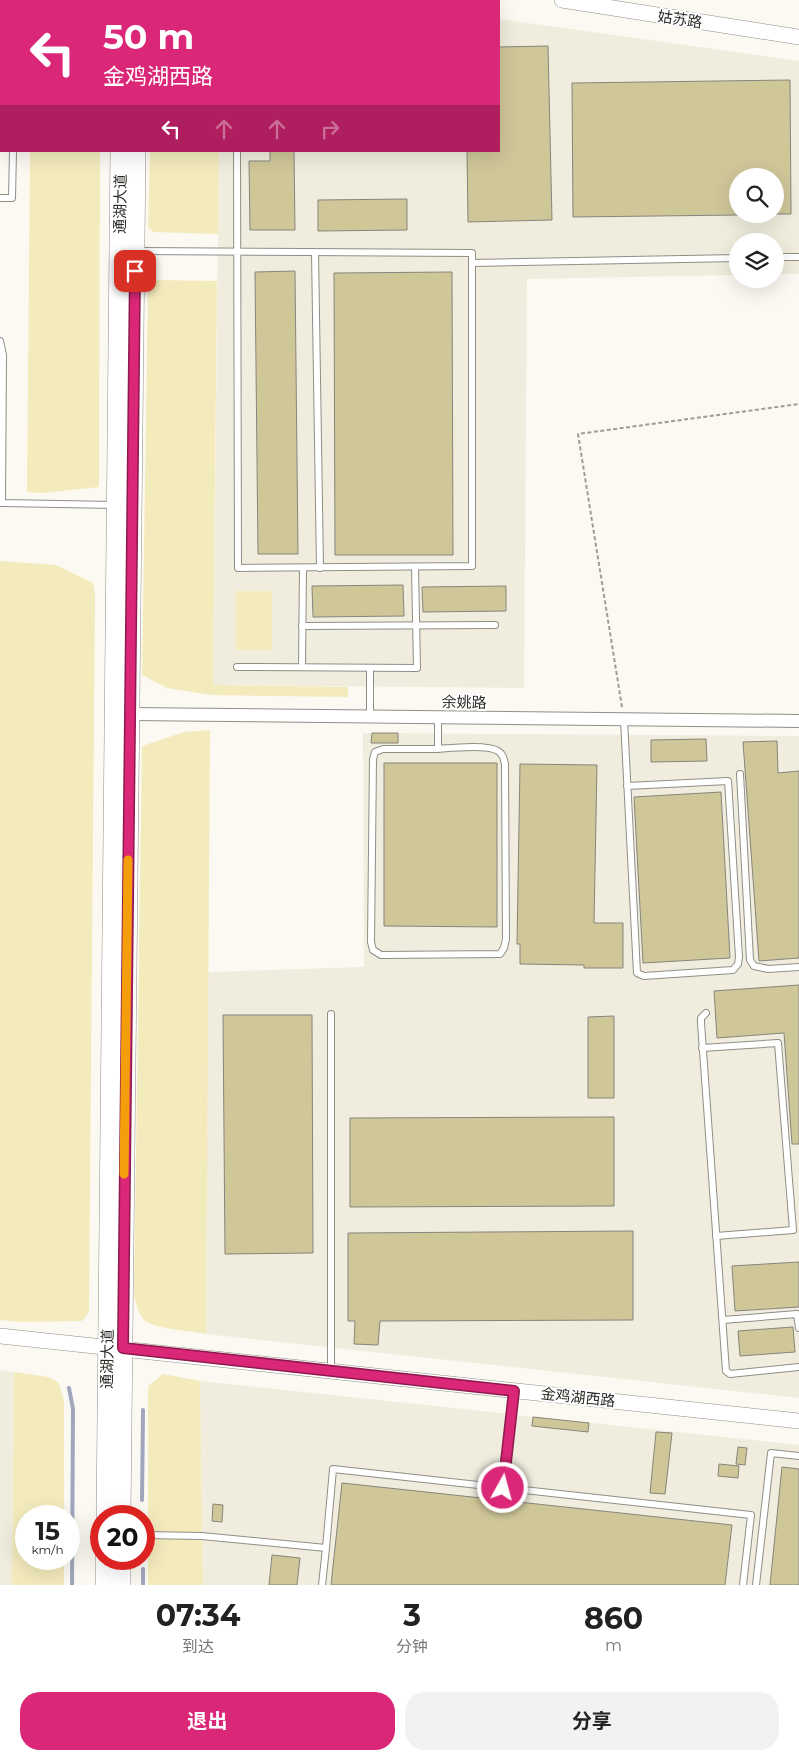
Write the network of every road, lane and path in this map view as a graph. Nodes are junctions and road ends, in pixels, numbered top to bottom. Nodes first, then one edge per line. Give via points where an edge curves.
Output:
1 (562, 0) edge
2 (799, 37) edge
3 (13, 152) edge
4 (120, 152) edge
5 (136, 152) edge
6 (237, 152) edge
7 (0, 198) edge
8 (135, 252) junction
9 (237, 252) junction
10 (315, 252) junction
11 (784, 257) edge
12 (799, 257) edge
13 (729, 258) edge
14 (472, 263) junction
15 (0, 341) edge
16 (799, 404) edge
17 (117, 505) junction
18 (415, 567) junction
19 (303, 568) junction
20 (320, 568) junction
21 (495, 625) dead end
22 (302, 626) junction
23 (416, 626) junction
24 (237, 667) dead end
25 (302, 667) junction
26 (370, 668) junction
27 (129, 714) junction
28 (370, 717) junction
29 (438, 718) junction
30 (624, 720) junction
31 (799, 721) edge
32 (438, 748) junction
33 (740, 774) dead end
34 (627, 786) junction
35 (799, 967) edge
36 (706, 1013) dead end
37 (331, 1014) dead end
38 (702, 1048) junction
39 (716, 1236) junction
40 (723, 1320) junction
41 (799, 1328) edge
42 (0, 1336) edge
43 (115, 1347) junction
44 (799, 1367) edge
45 (331, 1371) junction
46 (514, 1391) junction
47 (799, 1421) edge
48 (799, 1456) edge
49 (503, 1488) junction
50 (107, 1505) edge
51 (122, 1505) edge
52 (155, 1535) edge
53 (326, 1548) junction
54 (105, 1570) edge
55 (121, 1570) edge
56 (105, 1585) edge
57 (121, 1585) edge
58 (322, 1585) edge
59 (743, 1585) edge
60 (756, 1585) edge

1 - 2 street, 姑苏路
3 - 7 lane via 12,198
4 - 17 main road, 通湖大道
5 - 8 main road, 通湖大道
6 - 9 lane
8 - 9 lane
8 - 27 main road, 通湖大道
9 - 10 lane
9 - 19 lane via 238,568
10 - 14 lane via 472,253
10 - 20 lane
11 - 12 lane
13 - 14 lane
14 - 18 lane via 472,566
15 - 17 lane via 3,355 2,503
16 - 30 path via 578,434
17 - 43 main road, 通湖大道
18 - 20 lane
18 - 23 lane
19 - 20 lane
19 - 22 lane
21 - 23 lane
22 - 23 lane
22 - 25 lane
23 - 26 lane via 417,668
24 - 25 lane
25 - 26 lane
26 - 28 lane
27 - 28 street, 余姚路
27 - 43 main road, 通湖大道
28 - 29 street, 余姚路
29 - 30 street, 余姚路
29 - 32 lane
30 - 31 street, 余姚路
30 - 34 lane
32 - 32 lane via 383,749 376,752 373,760 373,950 381,955 500,954 506,939 503,756 497,750 487,748
33 - 35 lane via 750,960 754,966 768,969
34 - 34 lane via 637,973 644,976 733,970 739,958 728,781
36 - 38 lane via 700,1023
37 - 45 lane
38 - 39 lane
38 - 39 lane via 778,1043 793,1230
39 - 40 lane
40 - 41 lane via 797,1314
40 - 44 lane via 725,1366 730,1374
42 - 43 street, 金鸡湖西路
43 - 45 street, 金鸡湖西路
43 - 50 main road, 通湖大道
43 - 51 main road, 通湖大道
45 - 46 street, 金鸡湖西路
46 - 47 street, 金鸡湖西路
46 - 49 lane
48 - 60 lane via 771,1453
49 - 53 lane via 332,1469
49 - 59 lane via 751,1515
52 - 53 lane via 202,1536
53 - 58 lane
54 - 56 main road
55 - 57 main road

